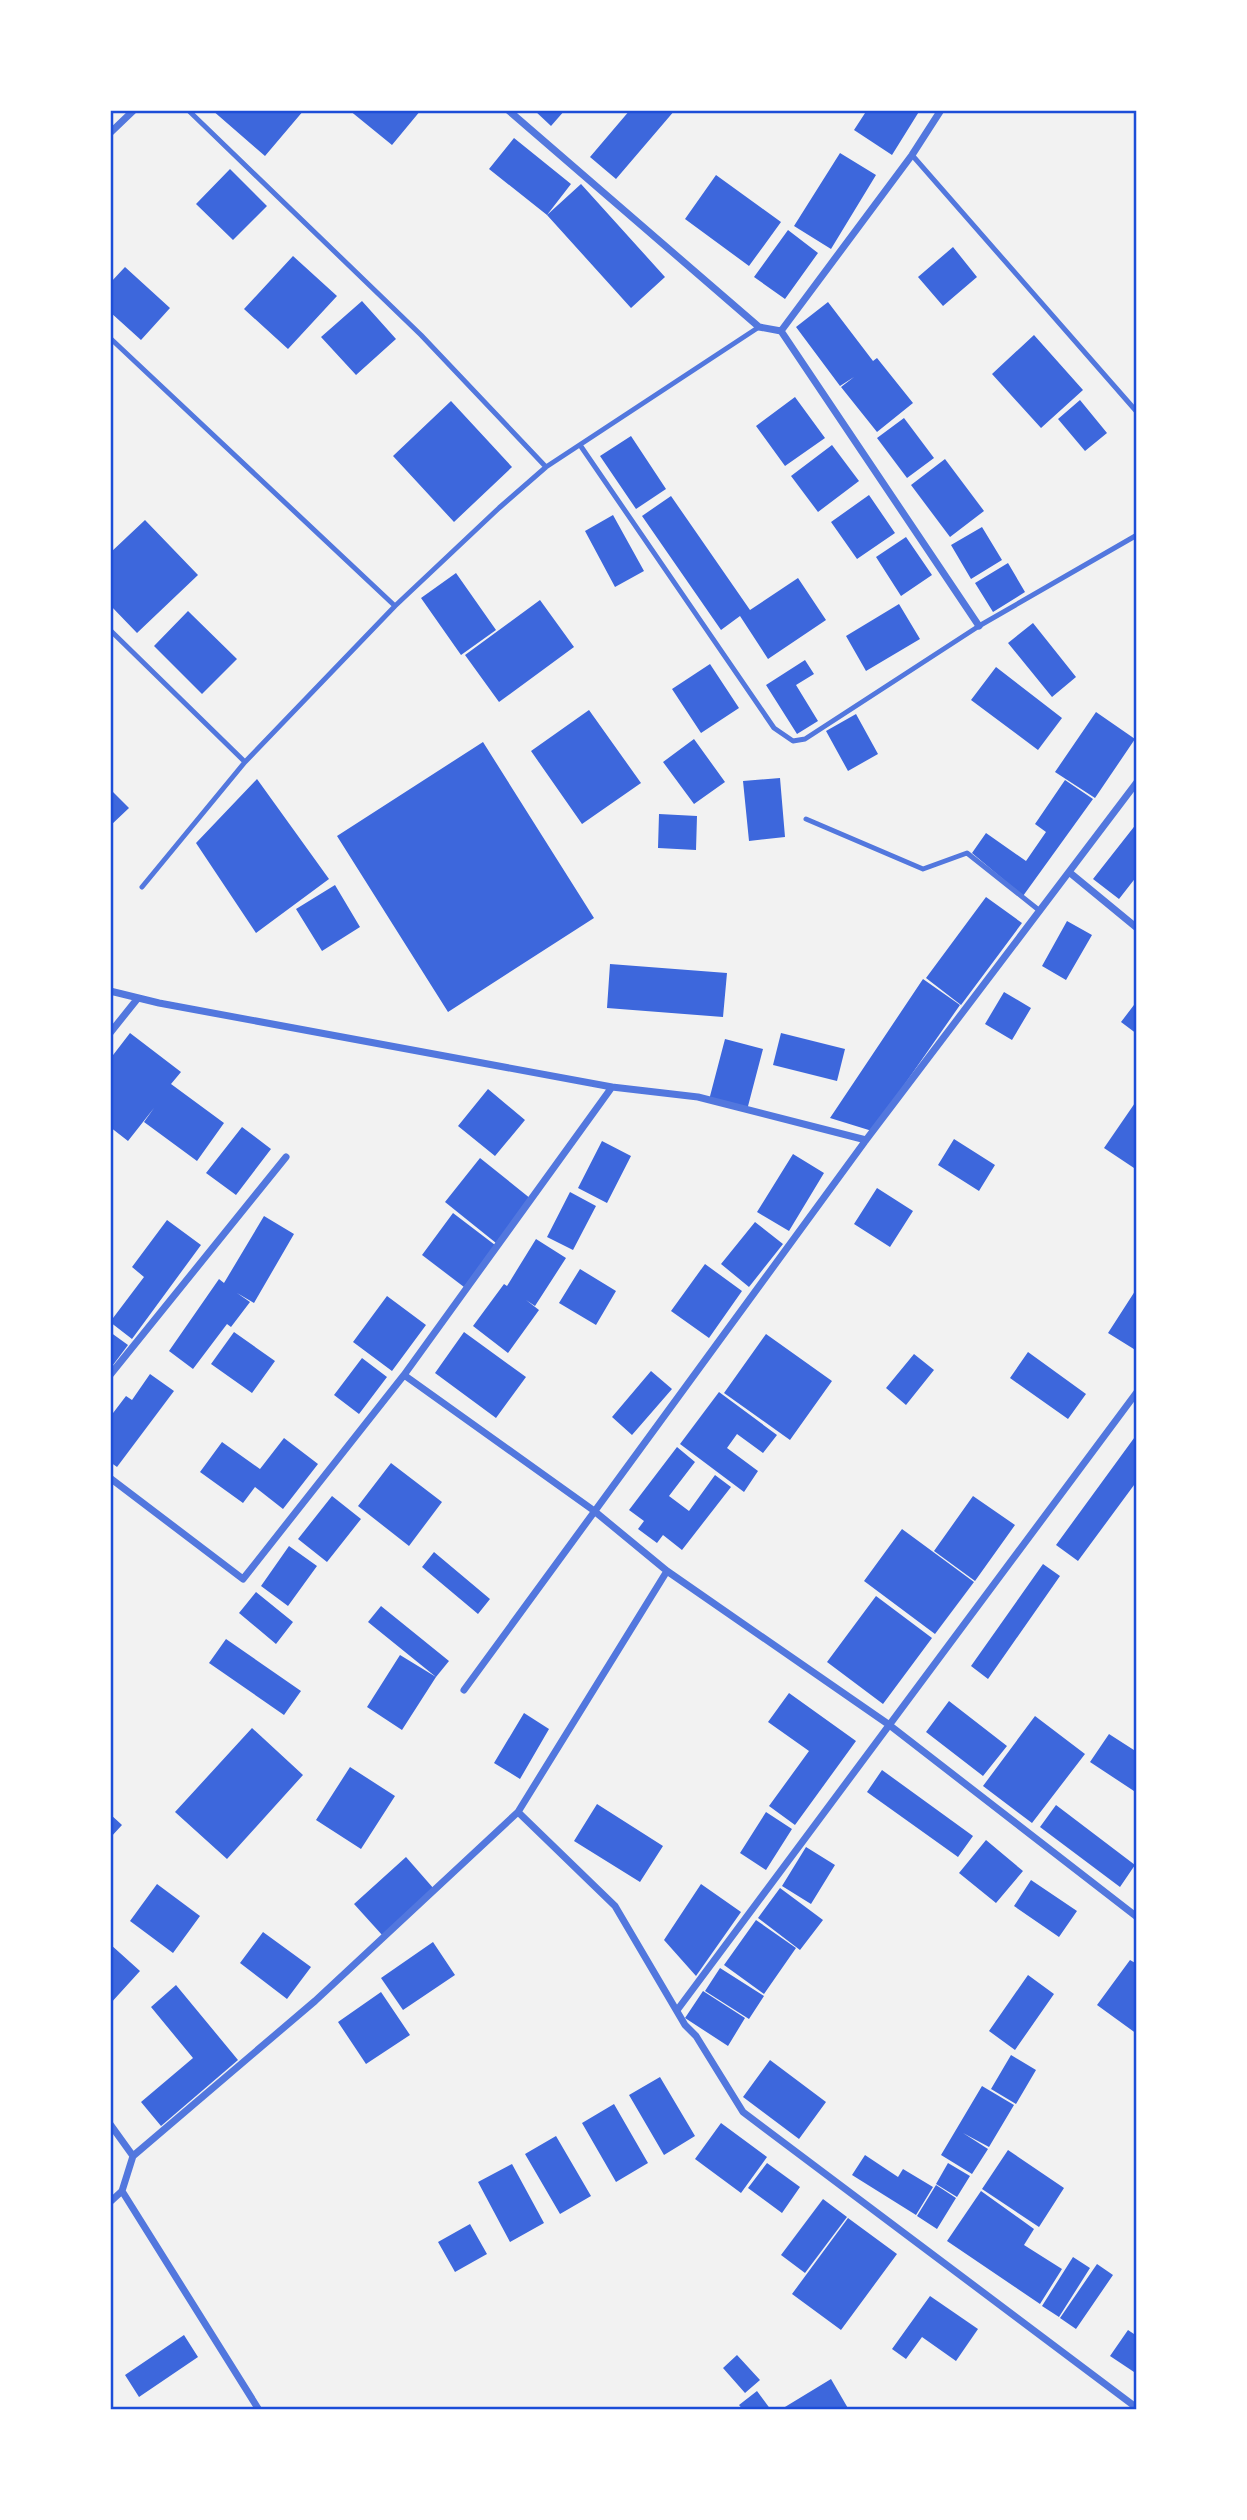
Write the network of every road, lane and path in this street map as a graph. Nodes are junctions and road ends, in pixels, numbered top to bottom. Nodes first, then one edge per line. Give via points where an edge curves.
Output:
1 (134, 110) edge
2 (188, 110) edge
3 (508, 110) edge
4 (942, 110) edge
5 (110, 133) edge
6 (912, 155) junction
7 (759, 327) junction
8 (781, 331) junction
9 (110, 338) edge
10 (1137, 412) edge
11 (580, 445) junction
12 (546, 467) junction
13 (1137, 534) edge
14 (395, 606) junction
15 (979, 626) junction
16 (110, 630) edge
17 (245, 762) junction
18 (1137, 782) edge
19 (806, 820) dead end
20 (1069, 872) junction
21 (142, 887) dead end
22 (1040, 911) junction
23 (1137, 928) edge
24 (110, 991) edge
25 (138, 998) junction
26 (110, 1033) edge
27 (612, 1087) junction
28 (866, 1140) junction
29 (286, 1157) dead end
30 (110, 1375) edge
31 (404, 1375) junction
32 (1137, 1392) edge
33 (110, 1478) edge
34 (593, 1510) junction
35 (667, 1571) junction
36 (464, 1690) dead end
37 (888, 1724) junction
38 (518, 1812) junction
39 (1137, 1917) edge
40 (678, 2009) junction
41 (110, 2124) edge
42 (133, 2156) junction
43 (121, 2191) junction
44 (110, 2202) edge
45 (1137, 2408) edge
46 (260, 2410) edge

1 - 5 street
2 - 12 lane via 421,335
3 - 7 street
4 - 6 street
6 - 8 street
6 - 10 lane
7 - 8 street
7 - 11 lane
8 - 15 street
9 - 14 lane
11 - 12 lane
11 - 15 lane via 774,729 786,739 805,739
12 - 14 lane
13 - 15 lane
14 - 17 lane
16 - 17 lane
17 - 21 lane
18 - 20 street
19 - 22 lane via 923,869 967,853
20 - 22 street
20 - 23 street
22 - 28 street
24 - 25 street
25 - 26 street
25 - 27 street
27 - 28 street via 698,1097
27 - 31 street
28 - 34 street
29 - 30 street
31 - 33 street via 243,1579
31 - 34 street
32 - 37 street
34 - 35 street
34 - 36 street
35 - 37 street
35 - 38 street
37 - 39 street
37 - 40 street
38 - 40 street via 615,1906
38 - 42 street via 315,2001
40 - 45 street via 743,2112
41 - 42 street
42 - 43 street
43 - 44 street
43 - 46 street

